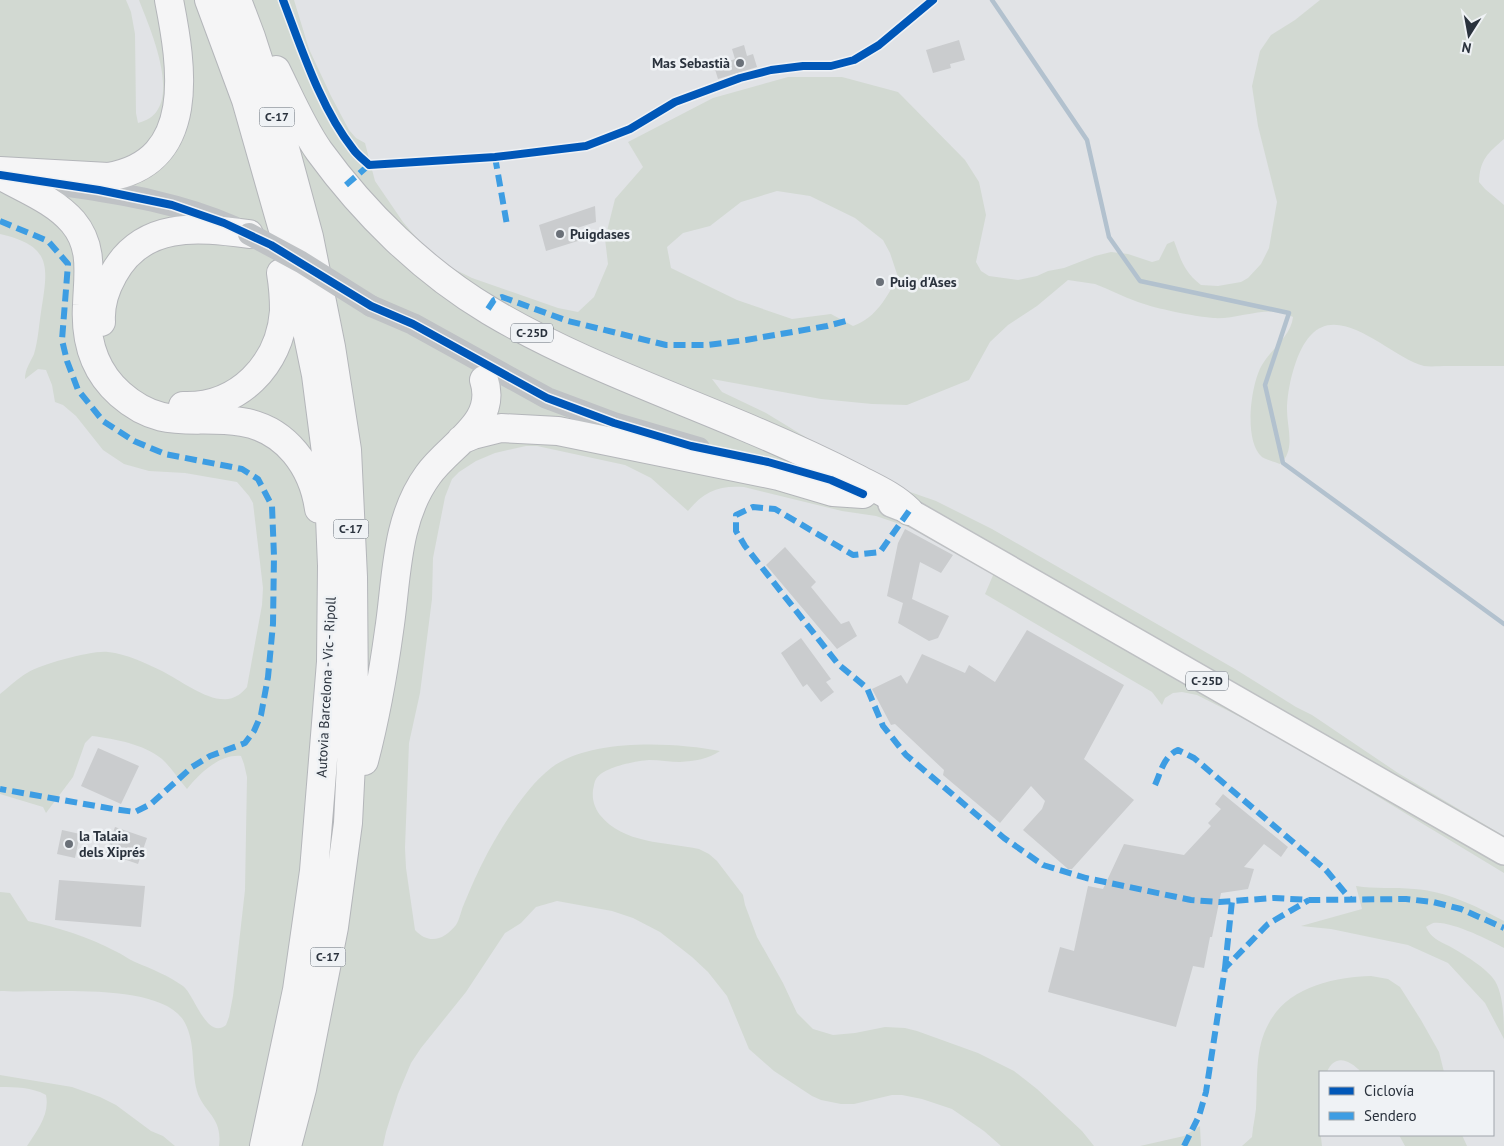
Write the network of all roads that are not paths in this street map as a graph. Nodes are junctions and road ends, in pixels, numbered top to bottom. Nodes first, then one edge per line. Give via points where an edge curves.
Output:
1 (169, 0) edge
2 (209, 0) edge
3 (237, 0) edge
4 (251, 37) junction
5 (0, 171) edge
6 (0, 175) edge
7 (283, 230) junction
8 (249, 234) junction
9 (376, 309) junction
10 (484, 380) junction
11 (460, 440) junction
12 (691, 446) junction
13 (863, 494) junction
14 (909, 511) junction
15 (332, 566) junction
16 (348, 824) junction
17 (1504, 852) edge
18 (264, 1146) edge
19 (287, 1146) edge

1 - 5 highway via 176,36 180,91 170,133 156,154 135,170 108,177
2 - 7 highway, Autovia Barcelona - Vic - Ripoll / C-17 via 246,100
3 - 4 highway, Autovia Barcelona - Vic - Ripoll / C-17
4 - 14 highway, C-25D via 262,42 318,149 346,186 404,246 448,283 516,326 813,456 897,499
4 - 16 highway, Autovia Barcelona - Vic - Ripoll / C-17 via 309,237 347,450 354,640
6 - 8 street via 172,205
6 - 15 highway via 55,205 79,231 89,262 88,335 95,360 111,385 131,403 155,415 182,420 242,422 265,429 285,441 300,459 315,488
7 - 8 highway via 278,240 284,311 274,346 259,373 231,396 204,405 168,403 136,389 111,358 103,338 102,299 117,268 137,246 170,231 214,229
7 - 15 highway, Autovia Barcelona - Vic - Ripoll / C-17 via 290,248 316,375 328,468
8 - 9 street, bridge
9 - 10 street via 390,326
9 - 12 street via 413,324 547,398 614,423
10 - 11 highway via 485,410
10 - 12 street via 532,404 593,427 670,446
11 - 13 highway via 501,428 558,431 779,476 833,492
11 - 16 highway via 427,475 407,516 376,705
12 - 13 street via 768,462 831,480
13 - 14 main road, C-25D
14 - 17 main road, C-25D
15 - 18 highway, Autovia Barcelona - Vic - Ripoll / C-17 via 330,662 314,871 297,990
16 - 19 highway, Autovia Barcelona - Vic - Ripoll / C-17 via 334,926 302,1089

